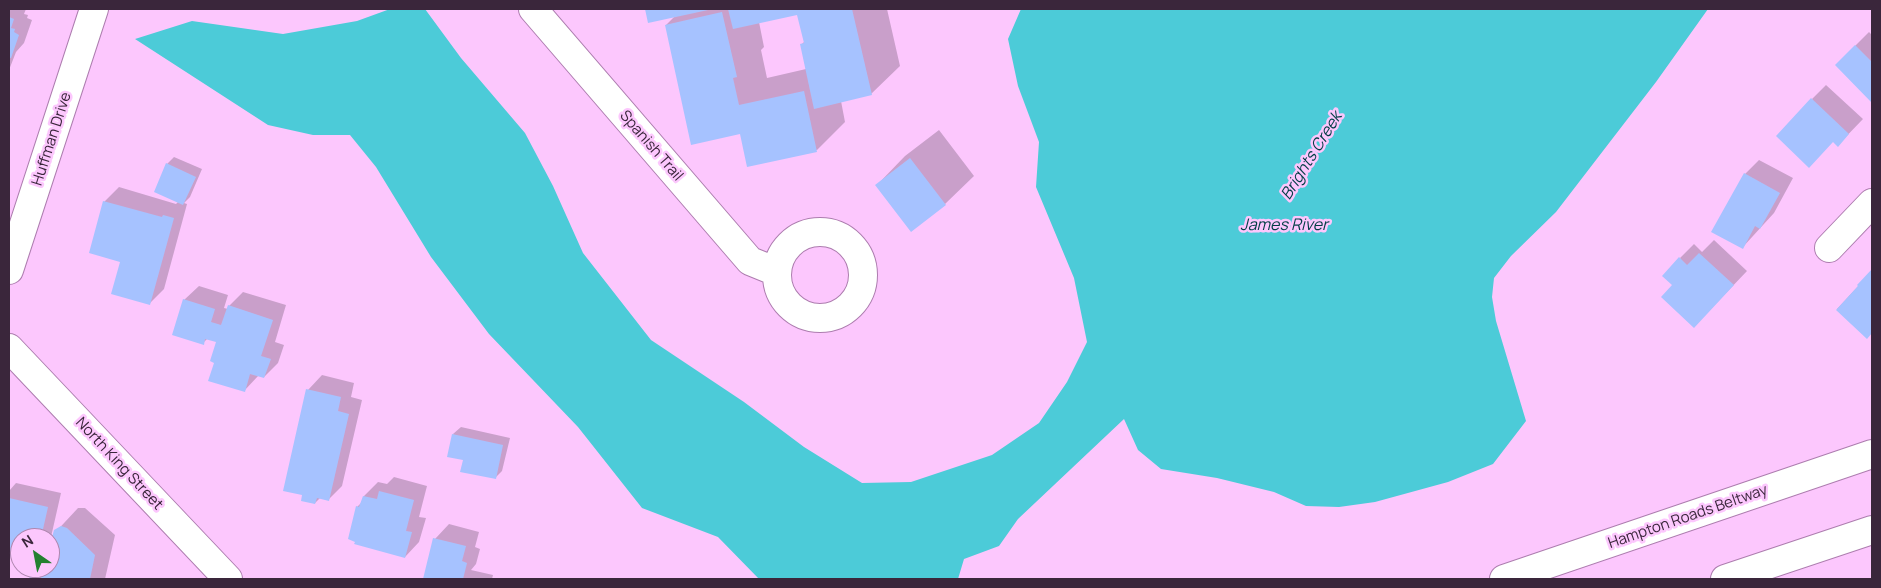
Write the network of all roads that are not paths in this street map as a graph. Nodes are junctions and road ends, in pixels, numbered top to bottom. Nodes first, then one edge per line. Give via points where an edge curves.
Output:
1 (94, 9) edge
2 (533, 9) edge
3 (1872, 204) edge
4 (1829, 248) dead end
5 (9, 270) edge
6 (777, 272) dead end
7 (9, 348) edge
8 (1872, 454) edge
9 (1872, 530) edge
10 (228, 579) edge
11 (1504, 579) edge
12 (1724, 579) edge

1 - 5 main road, Huffman Drive
2 - 6 main road, Spanish Trail via 750,261
3 - 4 main road
7 - 10 main road, North King Street
8 - 11 main road, Hampton Roads Beltway
9 - 12 main road

